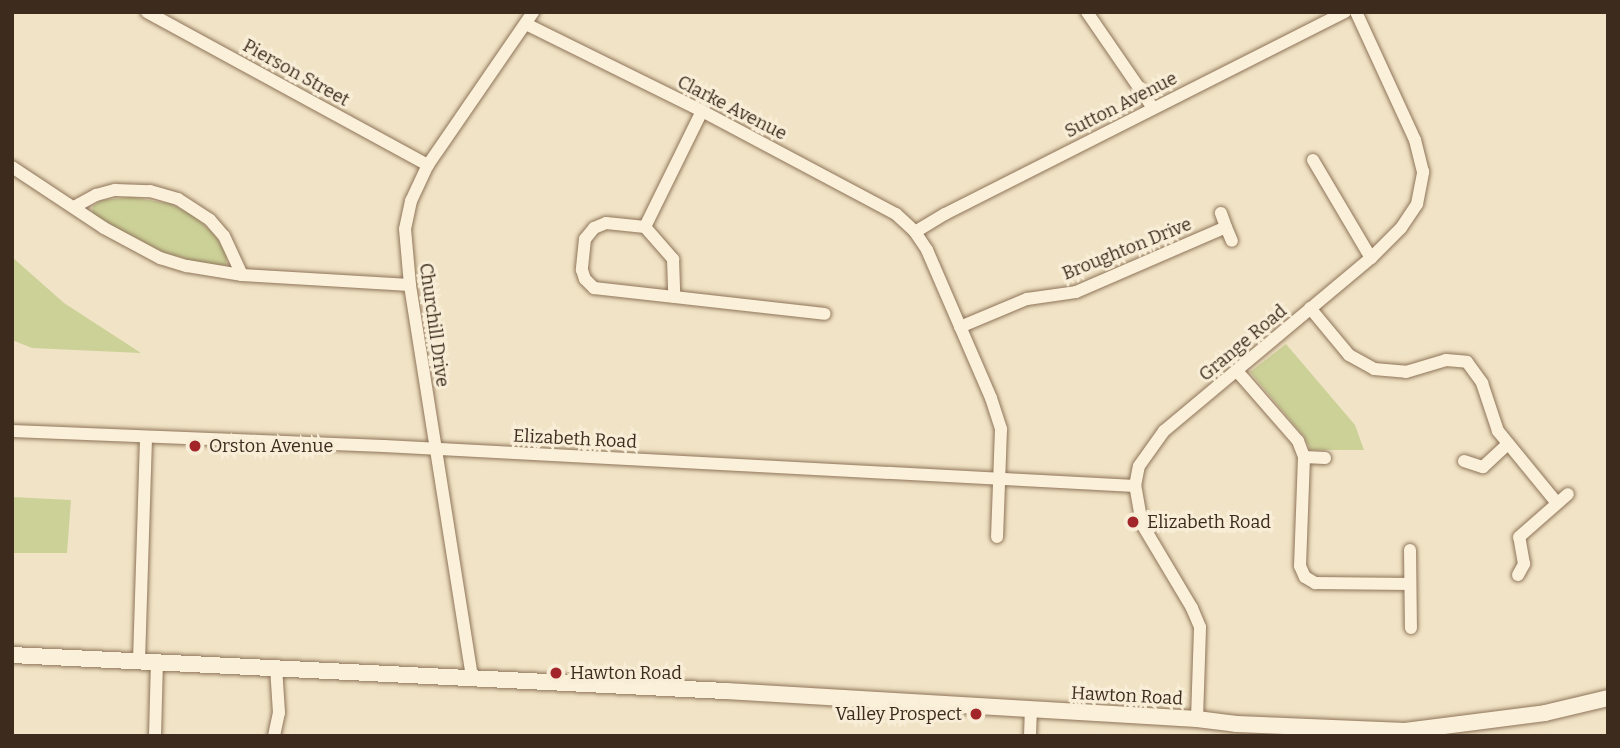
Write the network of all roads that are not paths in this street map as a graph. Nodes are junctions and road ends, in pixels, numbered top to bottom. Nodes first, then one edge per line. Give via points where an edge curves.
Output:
1 (147, 12) edge
2 (533, 12) edge
3 (1087, 12) edge
4 (1345, 12) edge
5 (1356, 12) edge
6 (526, 24) junction
7 (1153, 108) junction
8 (702, 111) junction
9 (1313, 160) dead end
10 (428, 165) junction
11 (12, 167) edge
12 (74, 207) junction
13 (1221, 213) dead end
14 (645, 227) junction
15 (1226, 227) junction
16 (915, 232) junction
17 (1232, 241) dead end
18 (1371, 258) junction
19 (242, 275) junction
20 (410, 285) junction
21 (674, 297) junction
22 (1310, 308) junction
23 (825, 314) dead end
24 (960, 327) junction
25 (1237, 371) junction
26 (12, 430) edge
27 (146, 438) junction
28 (1508, 444) junction
29 (435, 450) junction
30 (1304, 457) junction
31 (1325, 458) dead end
32 (1464, 461) dead end
33 (1483, 467) junction
34 (1001, 477) junction
35 (1473, 478) dead end
36 (1135, 486) junction
37 (1568, 494) dead end
38 (1557, 503) junction
39 (997, 537) dead end
40 (1410, 550) dead end
41 (1526, 568) dead end
42 (1410, 584) junction
43 (1411, 628) dead end
44 (12, 655) edge
45 (139, 661) junction
46 (157, 662) junction
47 (276, 667) junction
48 (471, 677) junction
49 (1608, 698) edge
50 (1031, 709) junction
51 (1197, 719) junction
52 (1237, 730) edge
53 (1449, 731) edge
54 (155, 736) edge
55 (274, 736) edge
56 (1030, 736) edge

1 - 10 street, Pierson Street
2 - 6 street, Churchill Drive
3 - 7 street
4 - 7 street, Sutton Avenue
5 - 18 street, Grange Road via 1415,140 1423,172 1417,204
6 - 8 street, Clarke Avenue
6 - 10 street, Churchill Drive
7 - 16 street, Sutton Avenue
8 - 14 street
8 - 16 street, Clarke Avenue via 896,214
9 - 18 street
10 - 20 street, Churchill Drive via 407,215
11 - 12 street
12 - 19 street via 104,229 160,258
12 - 19 street via 116,190 166,194 210,220 236,256
13 - 15 street
14 - 21 street via 673,259
14 - 21 street via 606,223 594,228 585,239 585,279 594,288
15 - 17 street
15 - 24 street, Broughton Drive via 1076,292 1027,299
16 - 24 street
18 - 22 street, Grange Road
19 - 20 street
20 - 29 street, Churchill Drive
21 - 23 street
22 - 25 street, Grange Road
22 - 28 street via 1349,355 1374,369 1406,372 1470,356 1498,431
24 - 34 street via 1001,429
25 - 30 street via 1298,441
25 - 36 street, Grange Road via 1164,431 1139,466
26 - 27 street, Elizabeth Road
27 - 29 street, Elizabeth Road
27 - 45 street
28 - 33 street
28 - 38 street
29 - 34 street, Elizabeth Road
29 - 48 street, Churchill Drive
30 - 31 street
30 - 42 street via 1300,566 1305,577 1315,583
32 - 33 street
33 - 35 street
34 - 36 street, Elizabeth Road
34 - 39 street
36 - 51 street via 1142,524 1200,627
37 - 38 street
38 - 41 street via 1519,537
40 - 42 street
42 - 43 street
44 - 45 street, Hawton Road
45 - 46 street, Hawton Road
46 - 47 street, Hawton Road
46 - 54 street
47 - 48 street, Hawton Road
47 - 55 street via 279,713
48 - 50 street, Hawton Road
49 - 53 street, Hawton Road
50 - 51 street, Hawton Road
50 - 56 street
51 - 52 street, Hawton Road
52 - 53 street, Hawton Road

